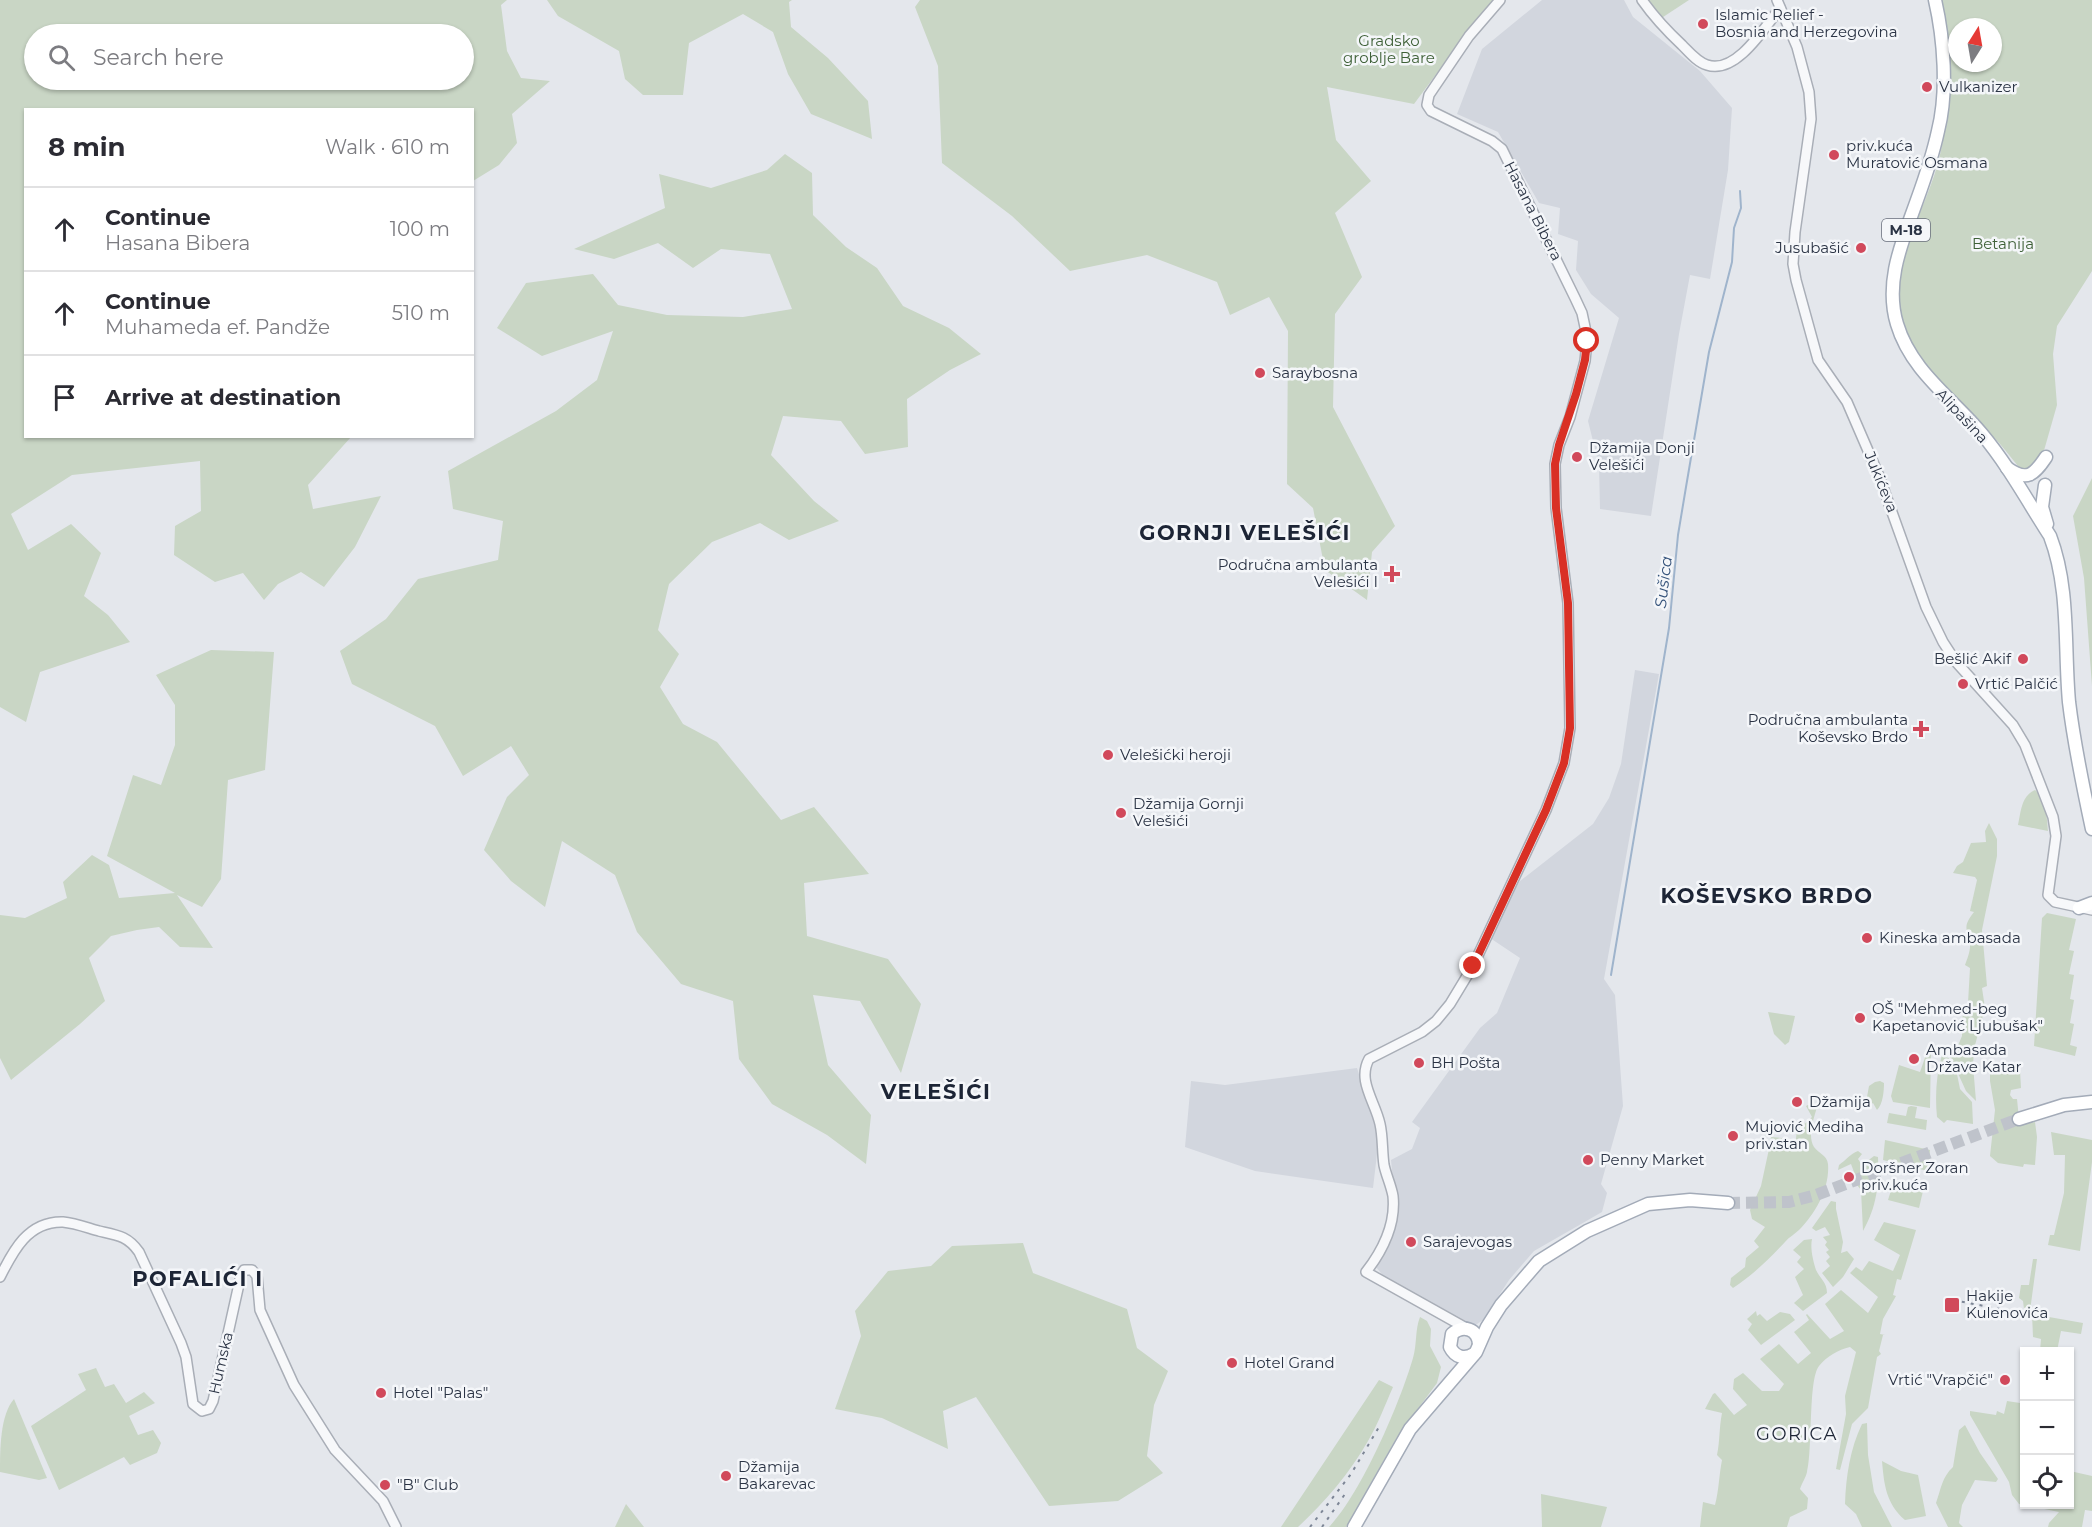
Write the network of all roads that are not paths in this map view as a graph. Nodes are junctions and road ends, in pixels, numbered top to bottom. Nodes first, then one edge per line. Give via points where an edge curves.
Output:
1 (1500, 0) edge
2 (1642, 0) edge
3 (1935, 0) edge
4 (1778, 4) edge
5 (2046, 457) dead end
6 (2005, 466) junction
7 (2045, 485) dead end
8 (2050, 536) junction
9 (2092, 830) edge
10 (2092, 903) edge
11 (2086, 909) edge
12 (2092, 1102) edge
13 (2019, 1119) tunnel mouth
14 (1728, 1203) tunnel mouth
15 (0, 1277) edge
16 (1445, 1317) junction
17 (1490, 1321) junction
18 (1469, 1329) junction
19 (1452, 1334) junction
20 (1477, 1349) junction
21 (1455, 1354) junction
22 (1450, 1380) junction
23 (396, 1527) edge
24 (1354, 1527) edge

1 - 16 street, Hasana Bibera via 1462,46 1429,95 1427,105 1431,111 1502,149 1582,313 1587,341 1555,464 1570,667 1570,728 1564,763 1473,966 1450,1004 1422,1032 1369,1059 1363,1075 1380,1124 1393,1206 1387,1237 1366,1272
2 - 4 street via 1657,21 1708,66 1720,66 1749,49
3 - 6 main road, Alipašina / M-18 via 1942,38 1942,115 1893,273 1893,306 1896,323 1914,361 1982,434
4 - 11 street, Jukićeva via 1797,47 1809,92 1811,119 1793,264 1818,360 1852,413 1943,642 2013,725 2025,745 2053,817 2056,836 2048,895 2055,902
5 - 6 main road via 2028,476 2020,476
6 - 8 main road, Alipašina / M-18
7 - 8 main road via 2042,507
8 - 9 main road, Alipašina / M-18 via 2061,575 2070,703
10 - 11 main road
12 - 13 main road
14 - 17 main road via 1690,1200 1648,1204 1587,1231 1539,1261
15 - 23 street, Humska via 25,1236 46,1225 62,1222 130,1241 139,1252 181,1343 193,1404 202,1412 213,1401 241,1275 244,1270 252,1270 257,1279 260,1310 294,1385 335,1450 383,1501
16 - 18 street
16 - 19 street
17 - 18 main road
17 - 20 main road
18 - 19 main road
18 - 20 main road via 1477,1336
19 - 21 main road via 1449,1343
20 - 21 main road via 1467,1357
20 - 22 main road
21 - 22 main road via 1456,1366
22 - 24 main road via 1410,1429

